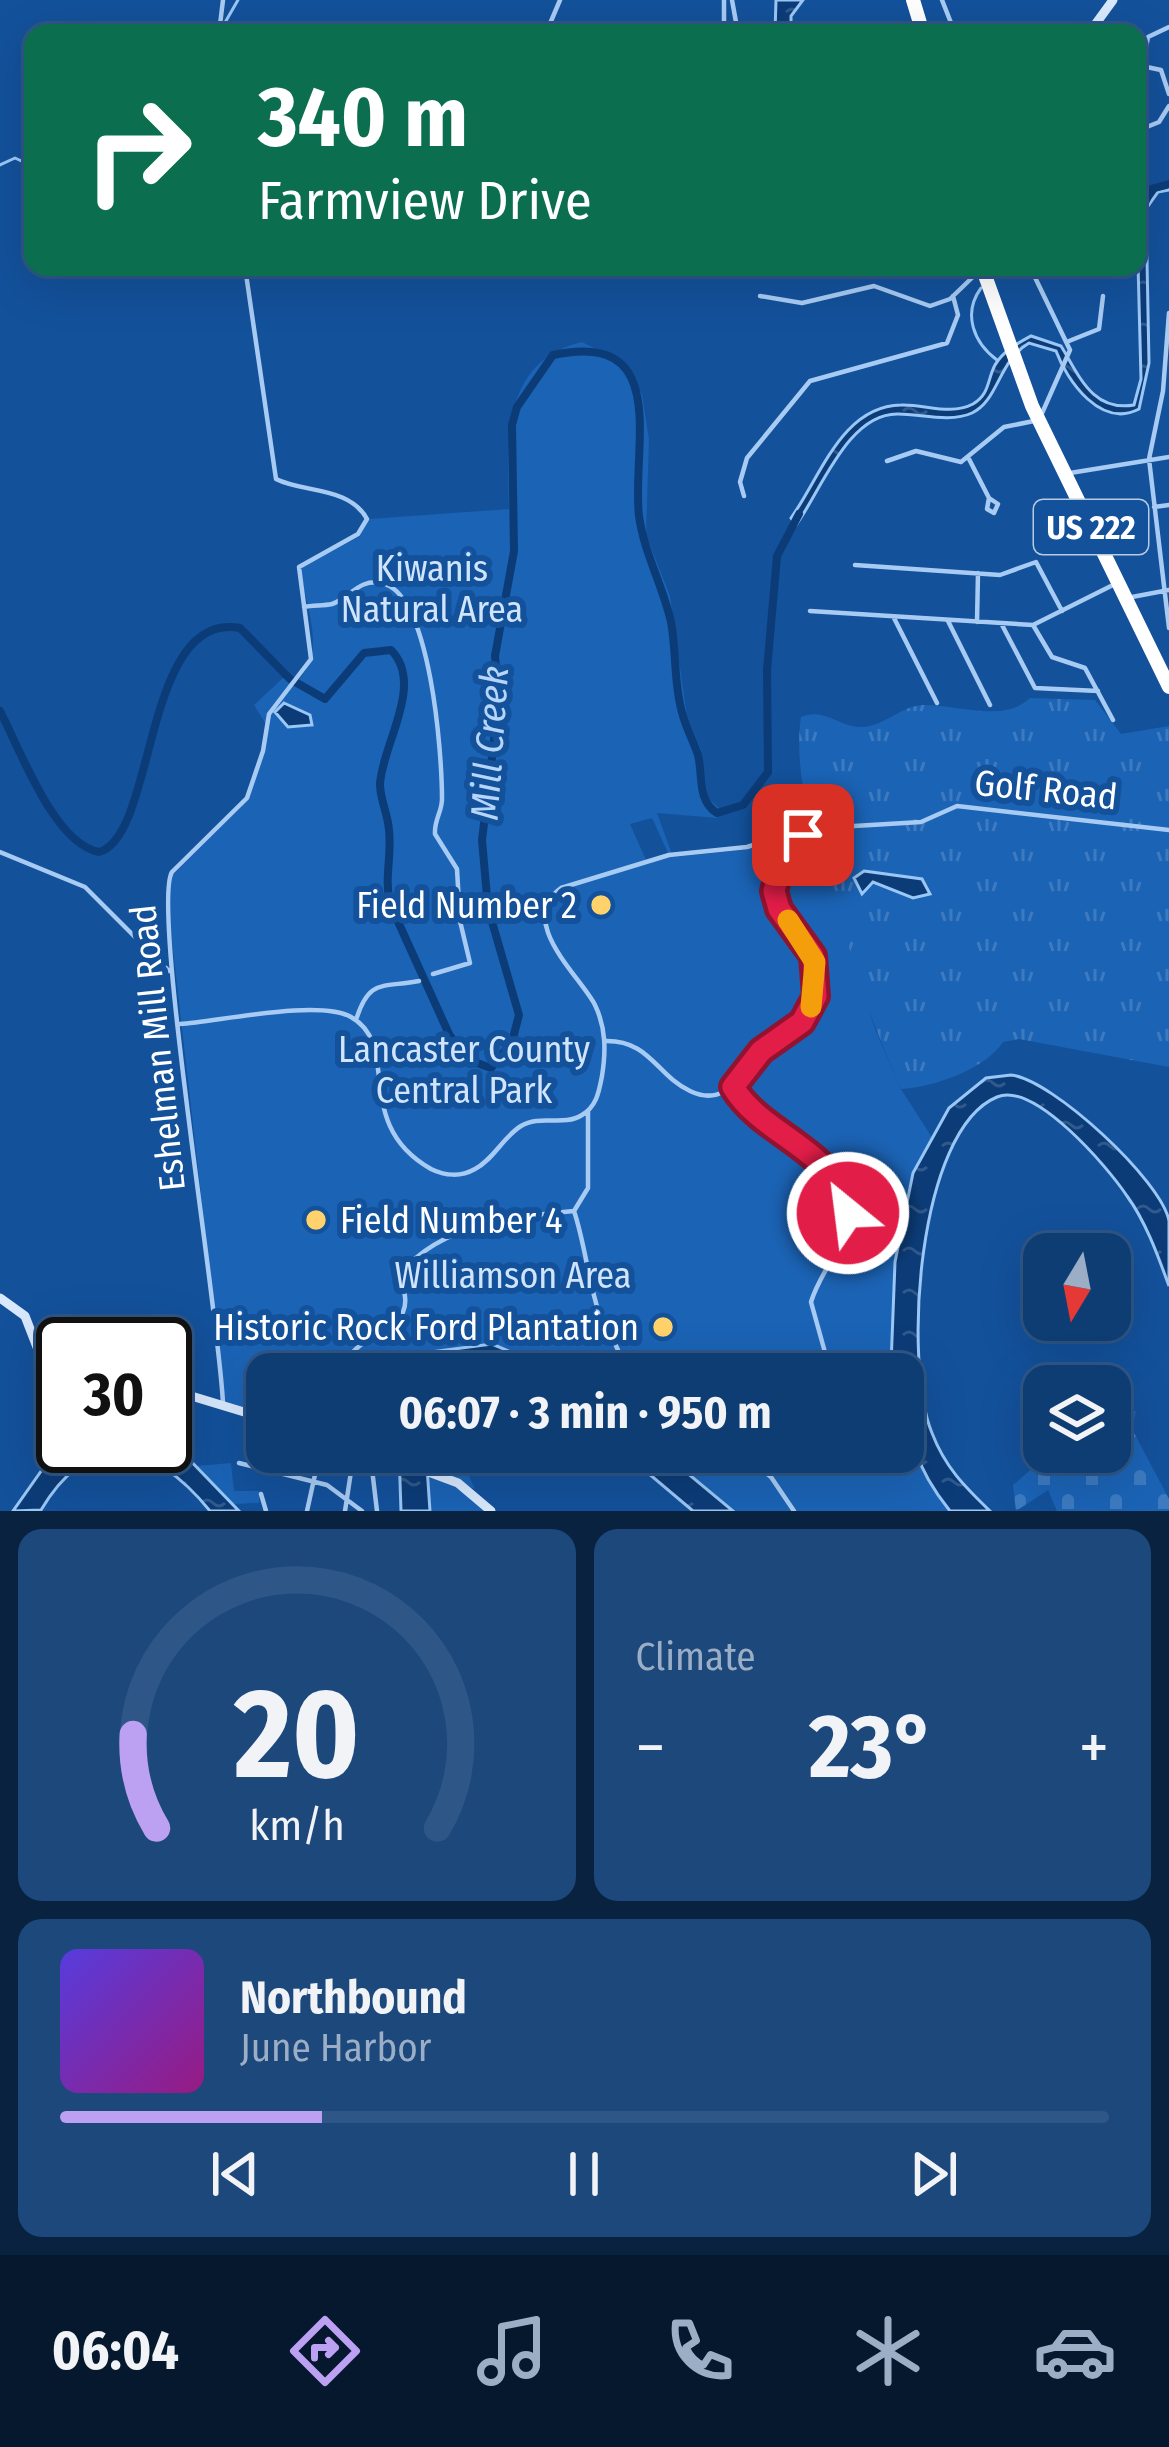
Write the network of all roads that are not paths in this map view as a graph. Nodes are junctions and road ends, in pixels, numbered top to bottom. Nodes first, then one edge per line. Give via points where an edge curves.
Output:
1 (728, 0) edge
2 (736, 14) junction
3 (723, 16) junction
4 (723, 24) edge
5 (737, 24) edge
6 (1169, 27) edge
7 (1146, 44) edge
8 (1146, 66) edge
9 (1169, 94) edge
10 (1169, 106) edge
11 (1146, 127) edge
12 (246, 276) edge
13 (970, 276) edge
14 (985, 276) edge
15 (1035, 276) edge
16 (760, 296) dead end
17 (953, 296) junction
18 (1102, 296) dead end
19 (1169, 313) edge
20 (1069, 341) junction
21 (1168, 360) edge
22 (1169, 412) edge
23 (1158, 415) junction
24 (1039, 420) junction
25 (1169, 457) edge
26 (969, 459) junction
27 (1149, 460) junction
28 (887, 461) dead end
29 (1065, 475) junction
30 (744, 496) dead end
31 (989, 498) dead end
32 (1169, 505) edge
33 (1154, 507) junction
34 (1169, 553) edge
35 (1160, 554) junction
36 (855, 565) dead end
37 (978, 574) junction
38 (1118, 583) junction
39 (1165, 590) edge
40 (1126, 599) junction
41 (304, 607) junction
42 (811, 611) dead end
43 (1063, 611) junction
44 (894, 617) junction
45 (948, 621) junction
46 (976, 622) junction
47 (1001, 623) junction
48 (1034, 625) junction
49 (1169, 628) edge
50 (1169, 687) edge
51 (1098, 691) junction
52 (937, 704) dead end
53 (990, 705) dead end
54 (1113, 719) dead end
55 (804, 829) junction
56 (1169, 830) edge
57 (0, 852) edge
58 (170, 970) junction
59 (433, 974) dead end
60 (419, 981) dead end
61 (356, 1020) junction
62 (180, 1024) junction
63 (605, 1041) junction
64 (733, 1087) junction
65 (588, 1111) junction
66 (574, 1211) junction
67 (0, 1298) edge
68 (36, 1349) edge
69 (353, 1353) edge
70 (621, 1353) edge
71 (825, 1353) edge
72 (192, 1396) edge
73 (223, 1406) junction
74 (246, 1413) edge
75 (239, 1462) dead end
76 (314, 1473) edge
77 (352, 1473) edge
78 (379, 1473) edge
79 (431, 1473) edge
80 (766, 1473) edge
81 (312, 1479) junction
82 (261, 1494) dead end
83 (349, 1498) junction
84 (266, 1511) edge
85 (306, 1511) edge
86 (345, 1511) edge
87 (362, 1511) edge
88 (376, 1511) edge
89 (491, 1511) edge
90 (794, 1511) edge

1 - 2 street
1 - 3 street
2 - 3 street
2 - 5 street
3 - 4 street
6 - 7 street
8 - 9 street via 1161,70
10 - 11 street
12 - 41 street, Eshelman Mill Road via 276,479 321,490 367,519 353,538 298,567
13 - 17 street
14 - 24 highway, US 222
15 - 20 street
16 - 17 street via 802,303 867,286 926,306
17 - 30 street via 958,315 947,343 805,385 746,458
18 - 20 street via 1099,329
19 - 21 street
20 - 24 street
21 - 23 street
22 - 23 street
23 - 27 street
24 - 26 street via 1004,427
24 - 29 highway, US 222
25 - 27 street
26 - 28 street via 950,463 911,451
26 - 31 street
27 - 29 street
27 - 33 street
29 - 38 highway, US 222
32 - 33 street
33 - 35 street
34 - 35 street
35 - 39 street
36 - 37 street
37 - 43 street via 1037,563
37 - 46 street
38 - 40 highway, US 222
38 - 43 street
39 - 40 street
39 - 49 street
40 - 50 highway, US 222
41 - 58 street, Eshelman Mill Road via 313,651 269,714 247,798 167,881
41 - 59 street via 333,604 376,582 408,605 432,676 442,803 435,834 457,869 470,963
42 - 44 street
43 - 48 street
44 - 45 street
44 - 52 street
45 - 46 street
45 - 53 street
46 - 47 street
47 - 48 street
47 - 51 street via 1035,688
48 - 51 street via 1047,653 1082,666
51 - 54 street
55 - 56 street, Golf Road via 920,822 960,806
55 - 63 street, Golf Road via 747,847 669,855 555,891 550,940 593,1001
55 - 64 street via 802,850 774,891 813,956 816,996 802,1022 761,1051
57 - 58 street via 85,887
58 - 62 street, Eshelman Mill Road
60 - 61 street via 372,989
61 - 62 street via 326,1010
61 - 65 street via 376,1048 387,1125 404,1149 438,1172 475,1169 530,1121
62 - 73 street, Eshelman Mill Road
63 - 64 street via 647,1052 695,1093
63 - 65 street
64 - 71 street via 754,1116 825,1168 846,1203 843,1234 811,1302
65 - 66 street via 588,1188
66 - 69 street via 436,1241 401,1274 401,1315
66 - 70 street via 598,1311
67 - 68 main road via 25,1316
72 - 73 main road
73 - 74 main road
75 - 81 street
76 - 81 street
77 - 83 street
78 - 88 street
79 - 89 main road via 467,1488
80 - 90 street
81 - 83 street
81 - 85 street
82 - 84 street
83 - 86 street
83 - 87 street

